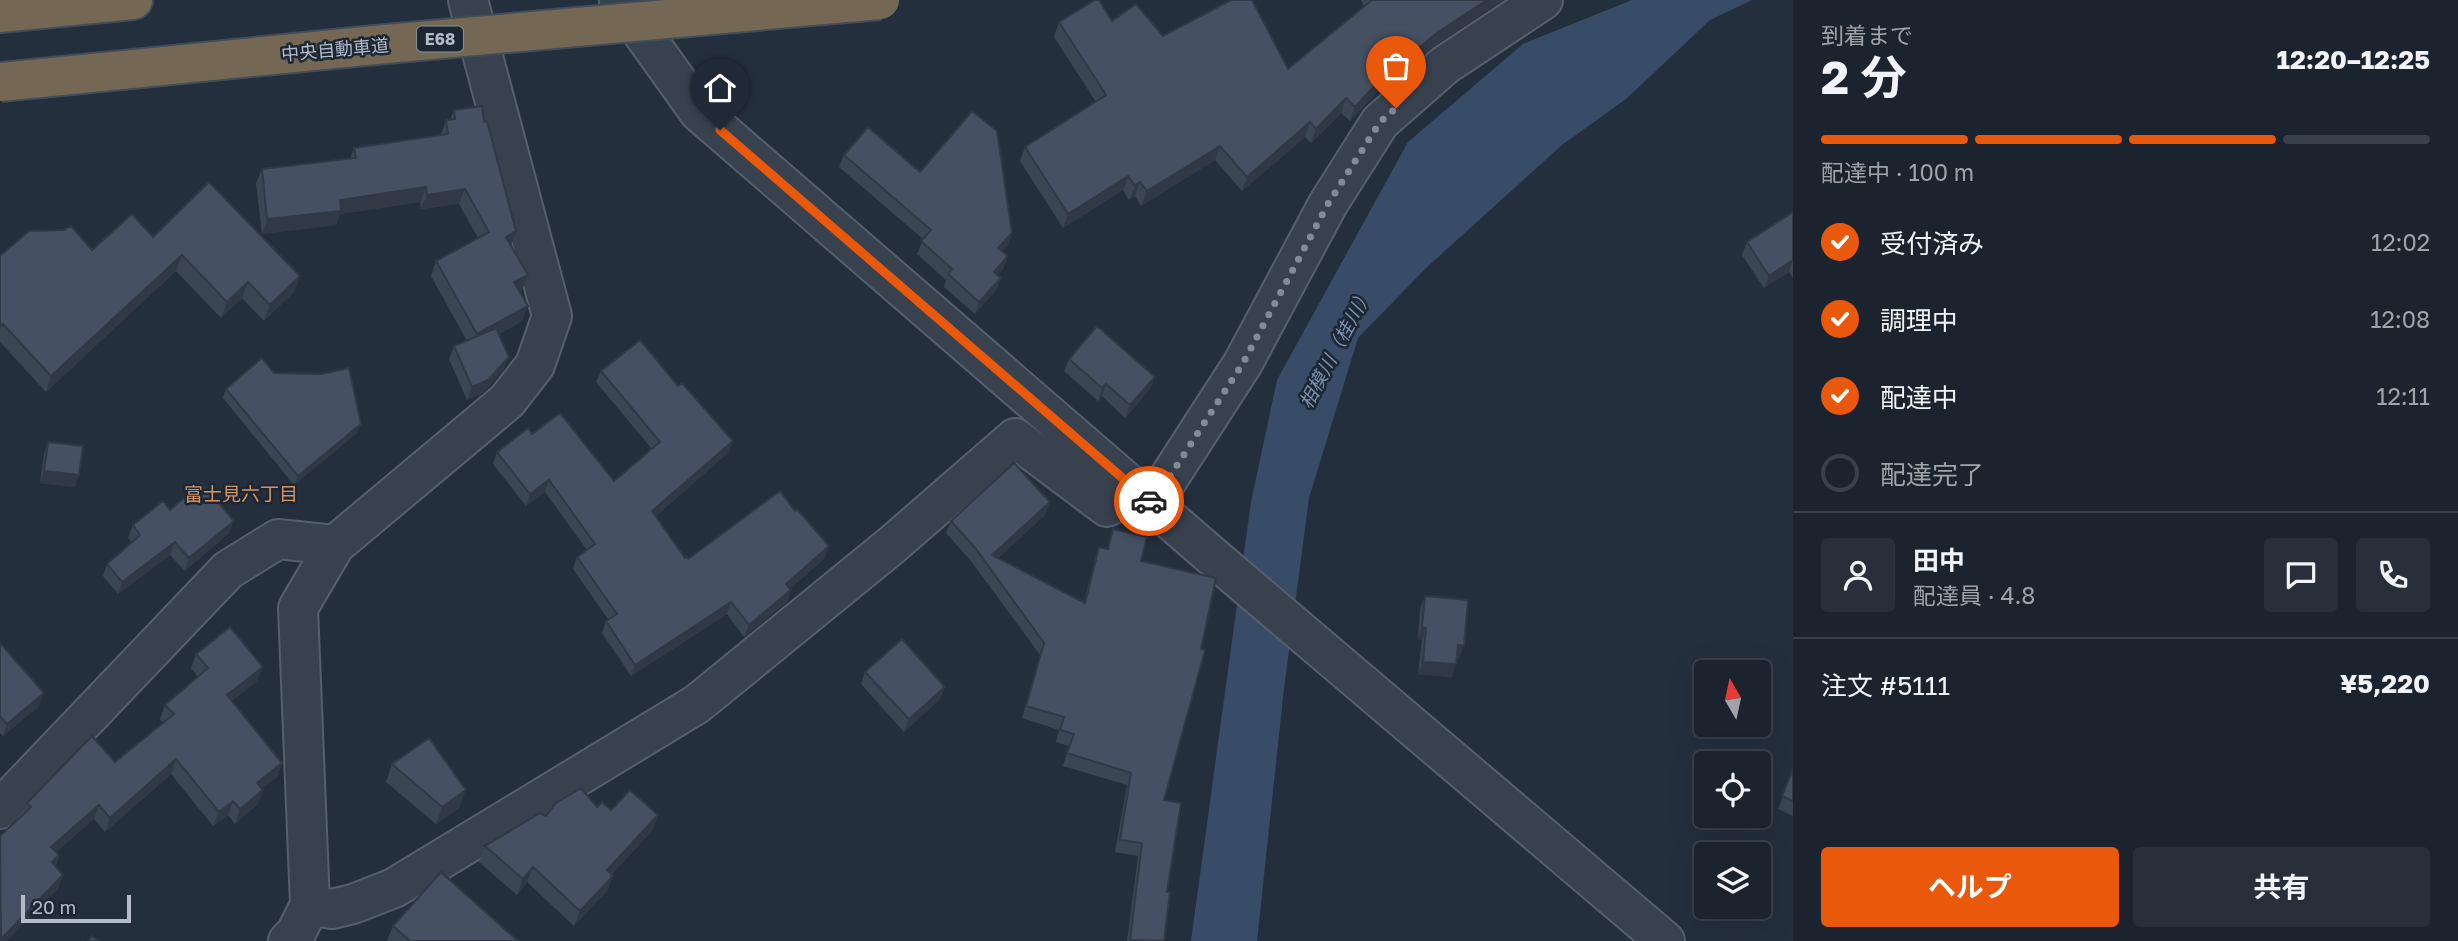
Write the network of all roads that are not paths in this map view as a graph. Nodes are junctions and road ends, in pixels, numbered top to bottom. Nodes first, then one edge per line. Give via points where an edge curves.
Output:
1 (133, 0) edge
2 (468, 0) edge
3 (620, 0) edge
4 (880, 0) edge
5 (1543, 0) edge
6 (0, 13) edge
7 (0, 82) edge
8 (1144, 497) junction
9 (335, 545) junction
10 (0, 809) edge
11 (310, 905) junction
12 (288, 941) edge
13 (1665, 941) edge

1 - 6 highway
2 - 9 street via 552,316 535,365 507,401
3 - 8 street via 699,112
4 - 7 highway, 中央自動車道 / E68, bridge
5 - 8 street via 1445,65 1380,122 1328,204 1243,363
8 - 11 street via 1107,507 1015,438 697,704 394,888 332,909
8 - 13 street
9 - 10 street via 278,539 228,570
9 - 11 street via 298,608
11 - 12 street

